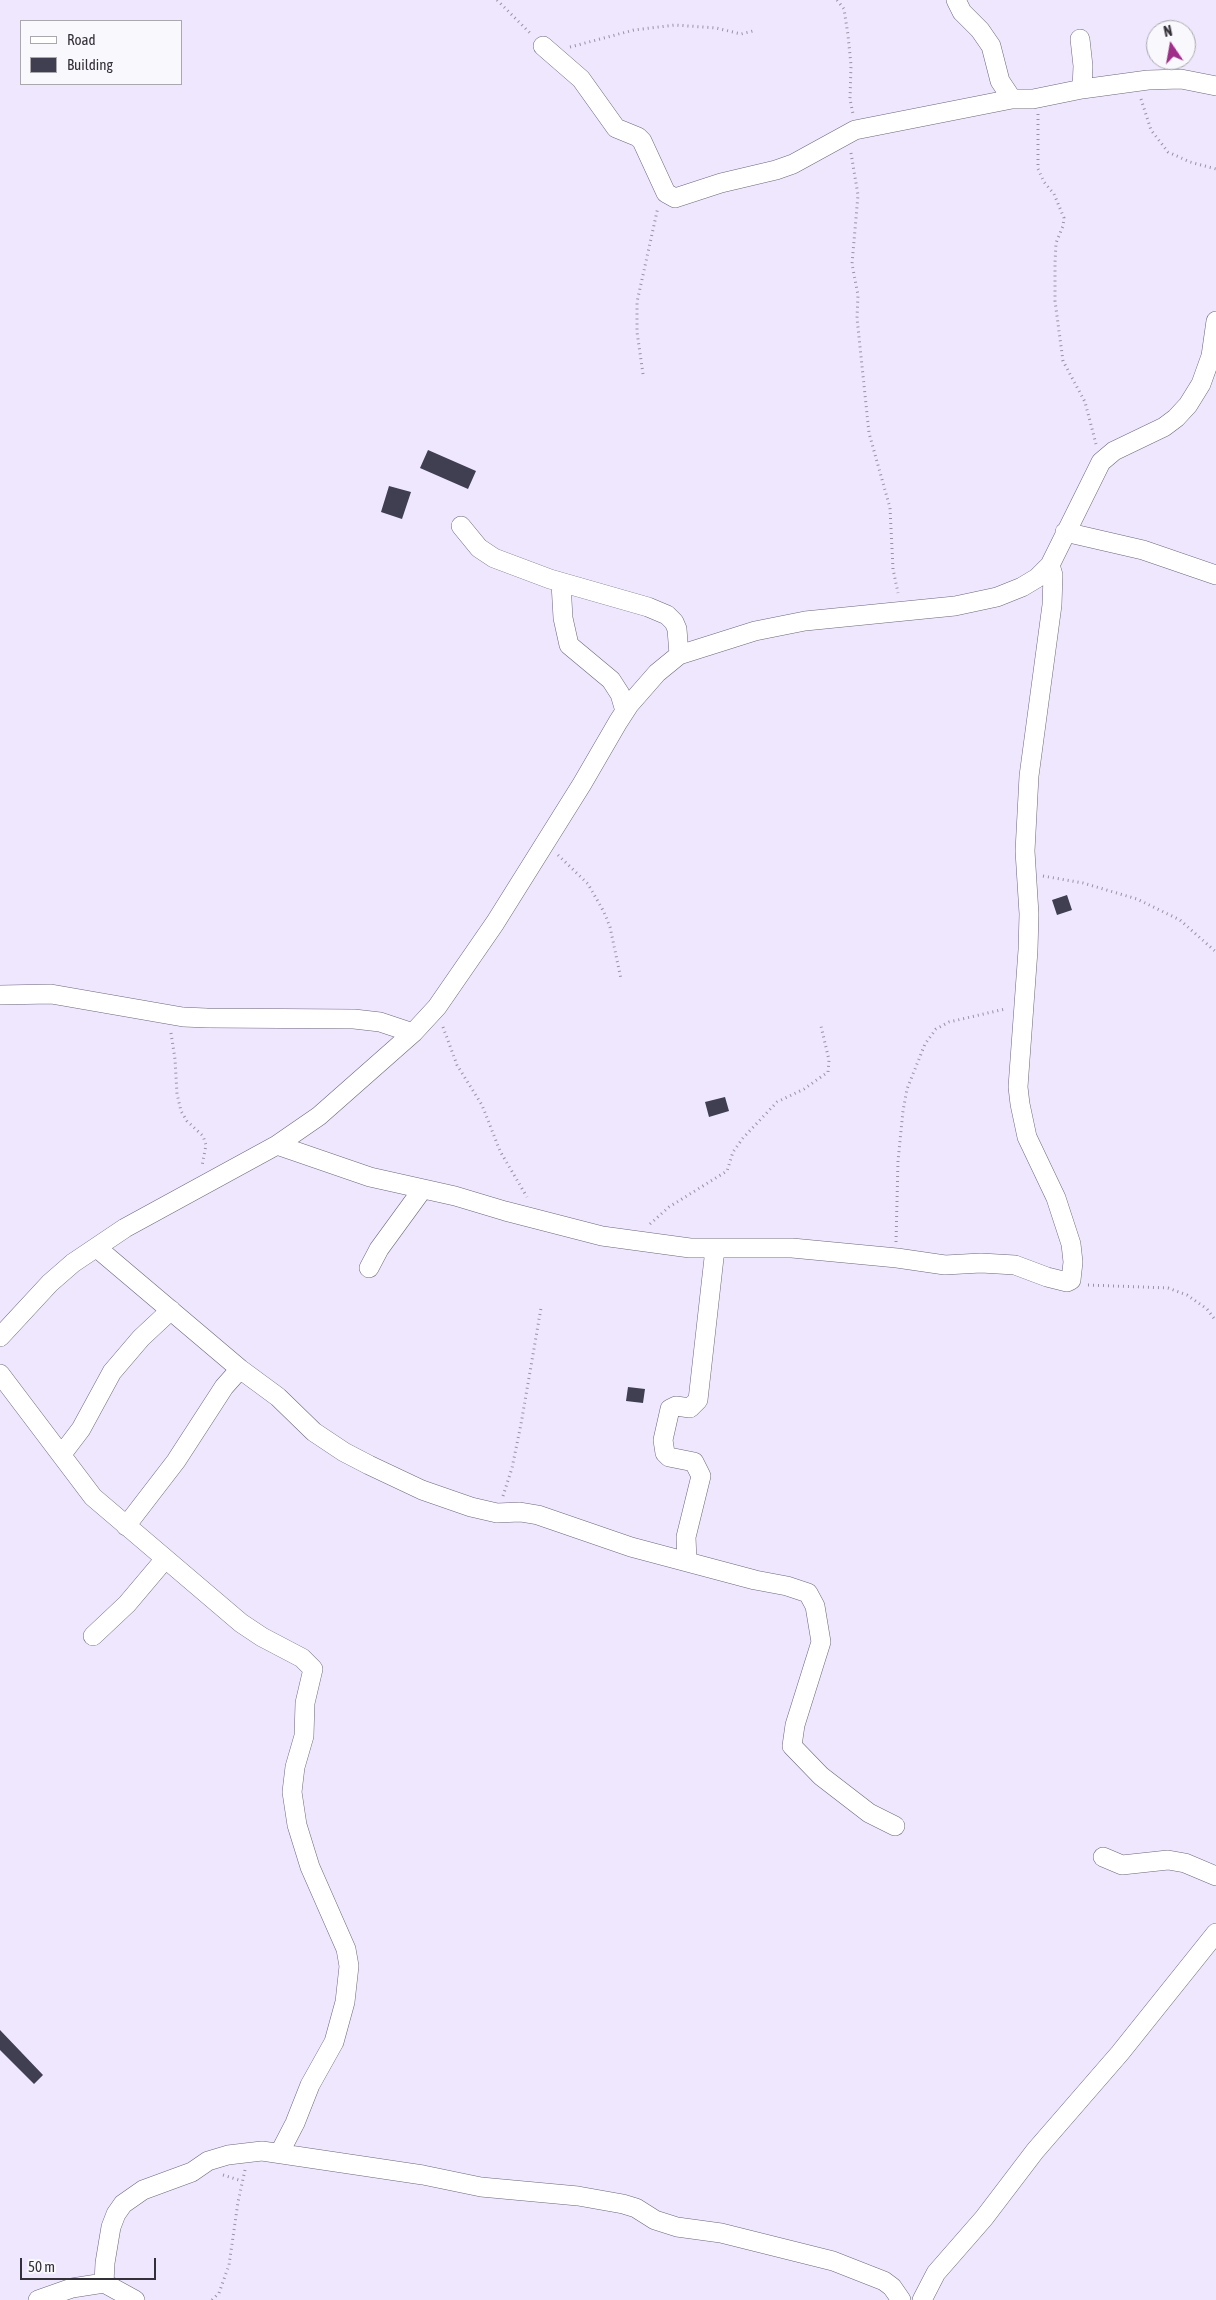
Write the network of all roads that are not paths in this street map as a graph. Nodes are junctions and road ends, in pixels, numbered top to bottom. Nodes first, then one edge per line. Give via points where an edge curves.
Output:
1 (956, 0) edge
2 (1080, 39) dead end
3 (546, 49) road end
4 (1216, 86) edge
5 (1082, 89) junction
6 (1012, 99) junction
7 (1216, 322) edge
8 (461, 526) dead end
9 (1065, 532) junction
10 (1050, 565) junction
11 (1216, 575) edge
12 (561, 583) junction
13 (679, 655) junction
14 (625, 711) junction
15 (0, 995) edge
16 (413, 1033) junction
17 (277, 1145) junction
18 (422, 1190) junction
19 (97, 1248) junction
20 (715, 1249) junction
21 (369, 1268) dead end
22 (171, 1310) junction
23 (0, 1337) edge
24 (240, 1369) junction
25 (0, 1374) edge
26 (62, 1454) junction
27 (126, 1526) junction
28 (165, 1559) junction
29 (687, 1561) junction
30 (93, 1636) dead end
31 (895, 1826) dead end
32 (1103, 1857) dead end
33 (1216, 1876) edge
34 (1213, 1940) edge
35 (280, 2152) junction
36 (104, 2283) junction
37 (38, 2300) edge
38 (135, 2300) edge
39 (901, 2300) edge
40 (922, 2300) edge

1 - 6 street via 991,46 1000,81
2 - 5 street
3 - 6 street via 588,87 616,128 642,141 666,193 675,198 793,164 851,132
4 - 5 street via 1181,79
5 - 6 street via 1033,99
7 - 9 street via 1211,356 1201,384 1188,405 1164,427 1114,451 1101,462
8 - 12 street via 479,548 494,558
9 - 10 street
9 - 11 street via 1143,550
10 - 13 street via 1037,578 997,598 901,613 805,621 755,631
10 - 20 street via 1052,605 1029,776 1026,834 1029,914 1018,1087 1027,1138 1056,1198 1070,1244 1071,1280 1067,1282 1048,1277 1015,1265 945,1265 792,1248
12 - 13 street via 667,615 677,629
12 - 14 street via 569,645 611,680
13 - 14 street via 657,673
14 - 16 street via 495,923 437,1007
15 - 16 street via 51,994 165,1014 243,1020 354,1019 396,1026
16 - 17 street via 319,1116
17 - 18 street via 339,1168
17 - 19 street via 124,1228
18 - 20 street via 602,1236
18 - 21 street
19 - 22 street
19 - 23 street via 50,1283
20 - 29 street via 698,1400 690,1408 676,1406 670,1409 663,1440 669,1457 694,1462 701,1476 686,1537
22 - 24 street
22 - 26 street via 112,1372 81,1429
24 - 27 street
24 - 29 street via 278,1397 314,1432 344,1452 422,1490 497,1513 538,1515 631,1547
25 - 26 street
26 - 27 street via 93,1497
27 - 28 street
28 - 30 street via 127,1604
28 - 35 street via 241,1623 302,1658 313,1668 292,1792 297,1825 310,1867 346,1949 349,1966 345,2002 334,2042 310,2085
29 - 31 street via 803,1590 811,1596 821,1642 795,1725 792,1746 810,1767 828,1781 870,1813
32 - 33 street via 1122,1865 1168,1860 1185,1863
34 - 40 street via 936,2273
35 - 36 street via 262,2151 208,2161 192,2172 143,2190 124,2204 111,2226
35 - 39 street via 480,2187 578,2196 623,2204 677,2227 721,2233 794,2250 858,2270 884,2281
36 - 37 street via 72,2288
36 - 38 street

